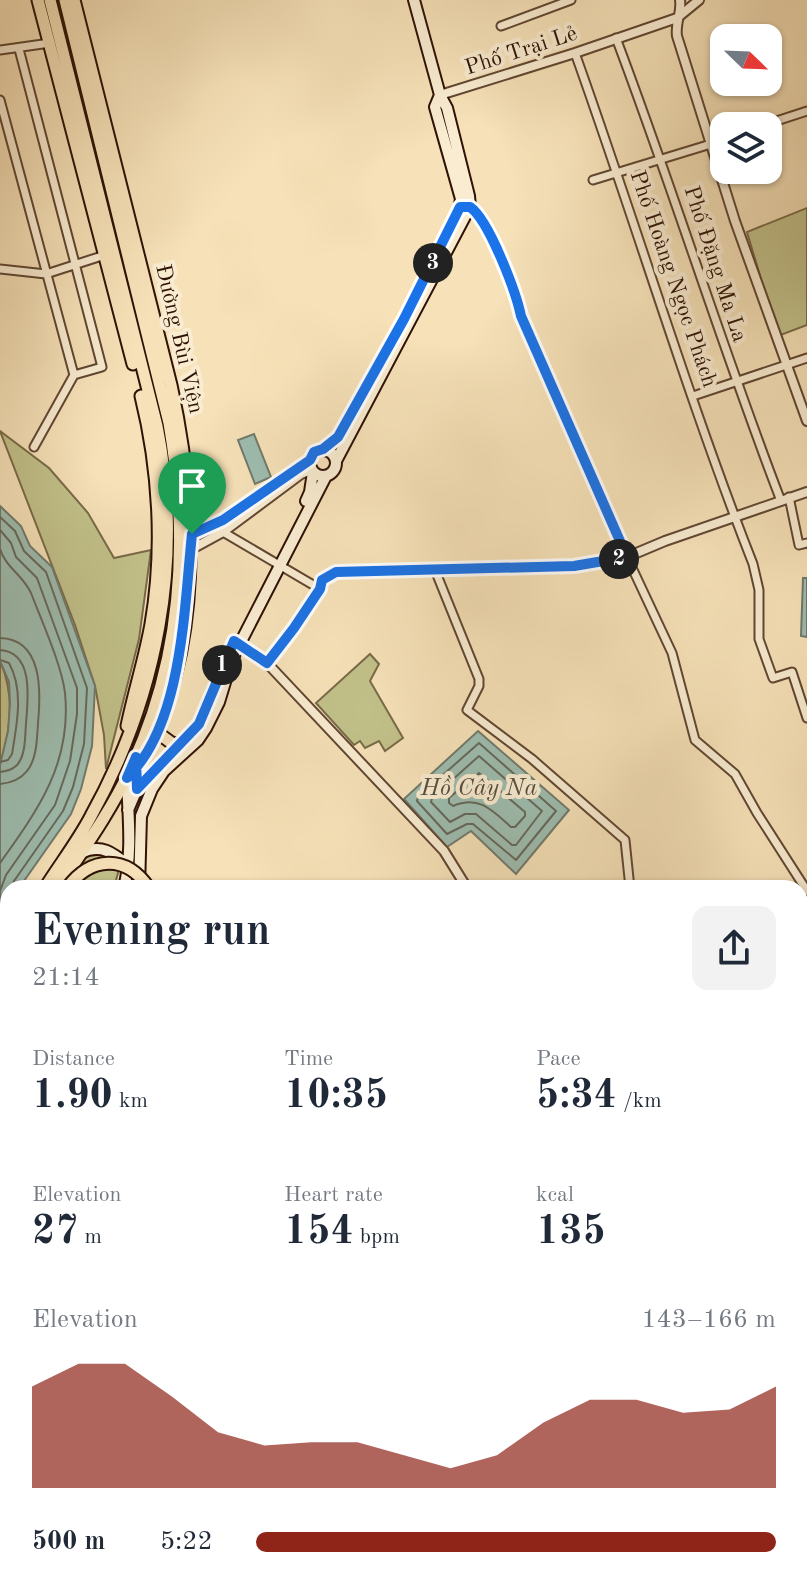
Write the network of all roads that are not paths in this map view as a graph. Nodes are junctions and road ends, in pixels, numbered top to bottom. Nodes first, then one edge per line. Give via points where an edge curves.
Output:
1 (38, 0) edge
2 (50, 0) edge
3 (65, 0) edge
4 (74, 0) edge
5 (414, 0) edge
6 (571, 0) edge
7 (680, 0) edge
8 (699, 0) edge
9 (677, 18) junction
10 (74, 22) junction
11 (501, 26) dead end
12 (616, 38) junction
13 (55, 42) junction
14 (19, 49) junction
15 (0, 50) edge
16 (575, 53) junction
17 (440, 95) junction
18 (0, 100) edge
19 (807, 111) edge
20 (782, 119) edge
21 (710, 142) edge
22 (710, 145) edge
23 (661, 158) junction
24 (618, 172) junction
25 (593, 180) dead end
26 (724, 184) edge
27 (465, 207) junction
28 (109, 254) junction
29 (74, 266) junction
30 (0, 269) edge
31 (46, 274) junction
32 (807, 358) edge
33 (785, 364) junction
34 (74, 375) junction
35 (735, 381) junction
36 (162, 389) junction
37 (148, 393) junction
38 (693, 396) junction
39 (807, 421) edge
40 (34, 447) dead end
41 (323, 449) junction
42 (336, 461) junction
43 (311, 467) junction
44 (326, 476) junction
45 (807, 492) edge
46 (313, 494) junction
47 (785, 499) junction
48 (162, 512) junction
49 (735, 517) junction
50 (223, 532) junction
51 (192, 534) junction
52 (807, 543) edge
53 (190, 550) junction
54 (627, 557) junction
55 (278, 563) junction
56 (435, 570) junction
57 (320, 589) junction
58 (237, 643) junction
59 (267, 663) junction
60 (807, 718) edge
61 (157, 727) junction
62 (182, 743) junction
63 (122, 749) junction
64 (137, 762) junction
65 (127, 778) junction
66 (137, 789) junction
67 (128, 810) junction
68 (141, 816) junction
69 (81, 853) junction
70 (129, 866) junction
71 (50, 880) edge
72 (63, 880) edge
73 (75, 880) edge
74 (126, 880) edge
75 (139, 880) edge
76 (144, 880) edge
77 (462, 880) edge
78 (629, 880) edge
79 (800, 880) edge

1 - 13 main road, Đường Bùi Viện
2 - 13 main road, Đường Bùi Viện
3 - 10 main road, Đường Bùi Viện
4 - 10 main road, Đường Bùi Viện
5 - 17 main road
6 - 11 street
7 - 9 street
8 - 9 street, Phố Trại Lẻ
9 - 12 street, Phố Trại Lẻ
9 - 21 street via 677,36
10 - 36 main road, Đường Bùi Viện
10 - 51 main road, Đường Bùi Viện via 129,215 179,421
12 - 16 street, Phố Trại Lẻ
12 - 23 street, Phố Đặng Ma La
13 - 14 street
13 - 28 main road, Đường Bùi Viện
14 - 15 street
14 - 29 street
16 - 17 street, Phố Trại Lẻ
16 - 24 street, Phố Hoàng Ngọc Phách
17 - 27 main road via 435,107
18 - 31 street
19 - 20 street
22 - 23 street
23 - 24 street
23 - 35 street, Phố Đặng Ma La
24 - 25 street
24 - 38 street, Phố Hoàng Ngọc Phách
26 - 33 street
27 - 41 main road via 338,437
27 - 42 main road
27 - 54 street via 482,220 516,292 521,316
28 - 29 street
28 - 37 main road, Đường Bùi Viện
28 - 48 main road, Đường Bùi Viện via 151,436
29 - 31 street
29 - 34 street via 102,367
30 - 31 street
31 - 34 street
32 - 33 street
33 - 35 street
33 - 39 street
34 - 40 street
35 - 38 street
35 - 47 street, Phố Đặng Ma La
36 - 37 main road
36 - 64 main road, Đường Bùi Viện via 178,478 178,583 172,646
37 - 48 main road, Đường Bùi Viện via 165,464
38 - 49 street, Phố Hoàng Ngọc Phách
41 - 42 main road
41 - 43 main road via 314,452
42 - 44 main road
43 - 44 main road
43 - 46 main road
43 - 50 street
43 - 51 street
44 - 46 main road
45 - 47 street
46 - 55 main road
47 - 49 street
47 - 52 street, Phố Đặng Ma La via 799,545
48 - 63 main road, Đường Bùi Viện via 152,620
49 - 54 street
49 - 60 street, Phố Hoàng Ngọc Phách via 759,590 759,639 773,678 792,672
50 - 53 street
50 - 55 street
51 - 53 main road, Đường Bùi Viện
53 - 61 main road, Đường Bùi Viện via 176,673
54 - 56 street via 574,566
54 - 79 street via 672,653 695,740 735,774
55 - 57 street
55 - 58 main road
56 - 57 street via 336,572 322,580
56 - 78 street via 479,679 467,710 625,840
57 - 59 street
58 - 59 street
58 - 62 main road via 218,675 205,714
58 - 68 main road via 206,728 164,771
59 - 77 street via 444,851
61 - 62 main road via 173,744
61 - 64 main road, Đường Bùi Viện
62 - 66 main road
63 - 65 main road
63 - 71 main road, Đường Bùi Viện via 89,820
64 - 65 main road, Đường Bùi Viện
64 - 66 main road
65 - 67 main road
65 - 69 main road, Đường Bùi Viện
66 - 67 main road
66 - 68 main road
67 - 70 main road
68 - 75 main road
69 - 70 main road via 102,849
69 - 72 main road, Đường Bùi Viện
70 - 74 main road
73 - 76 main road, bridge via 87,869 112,864

